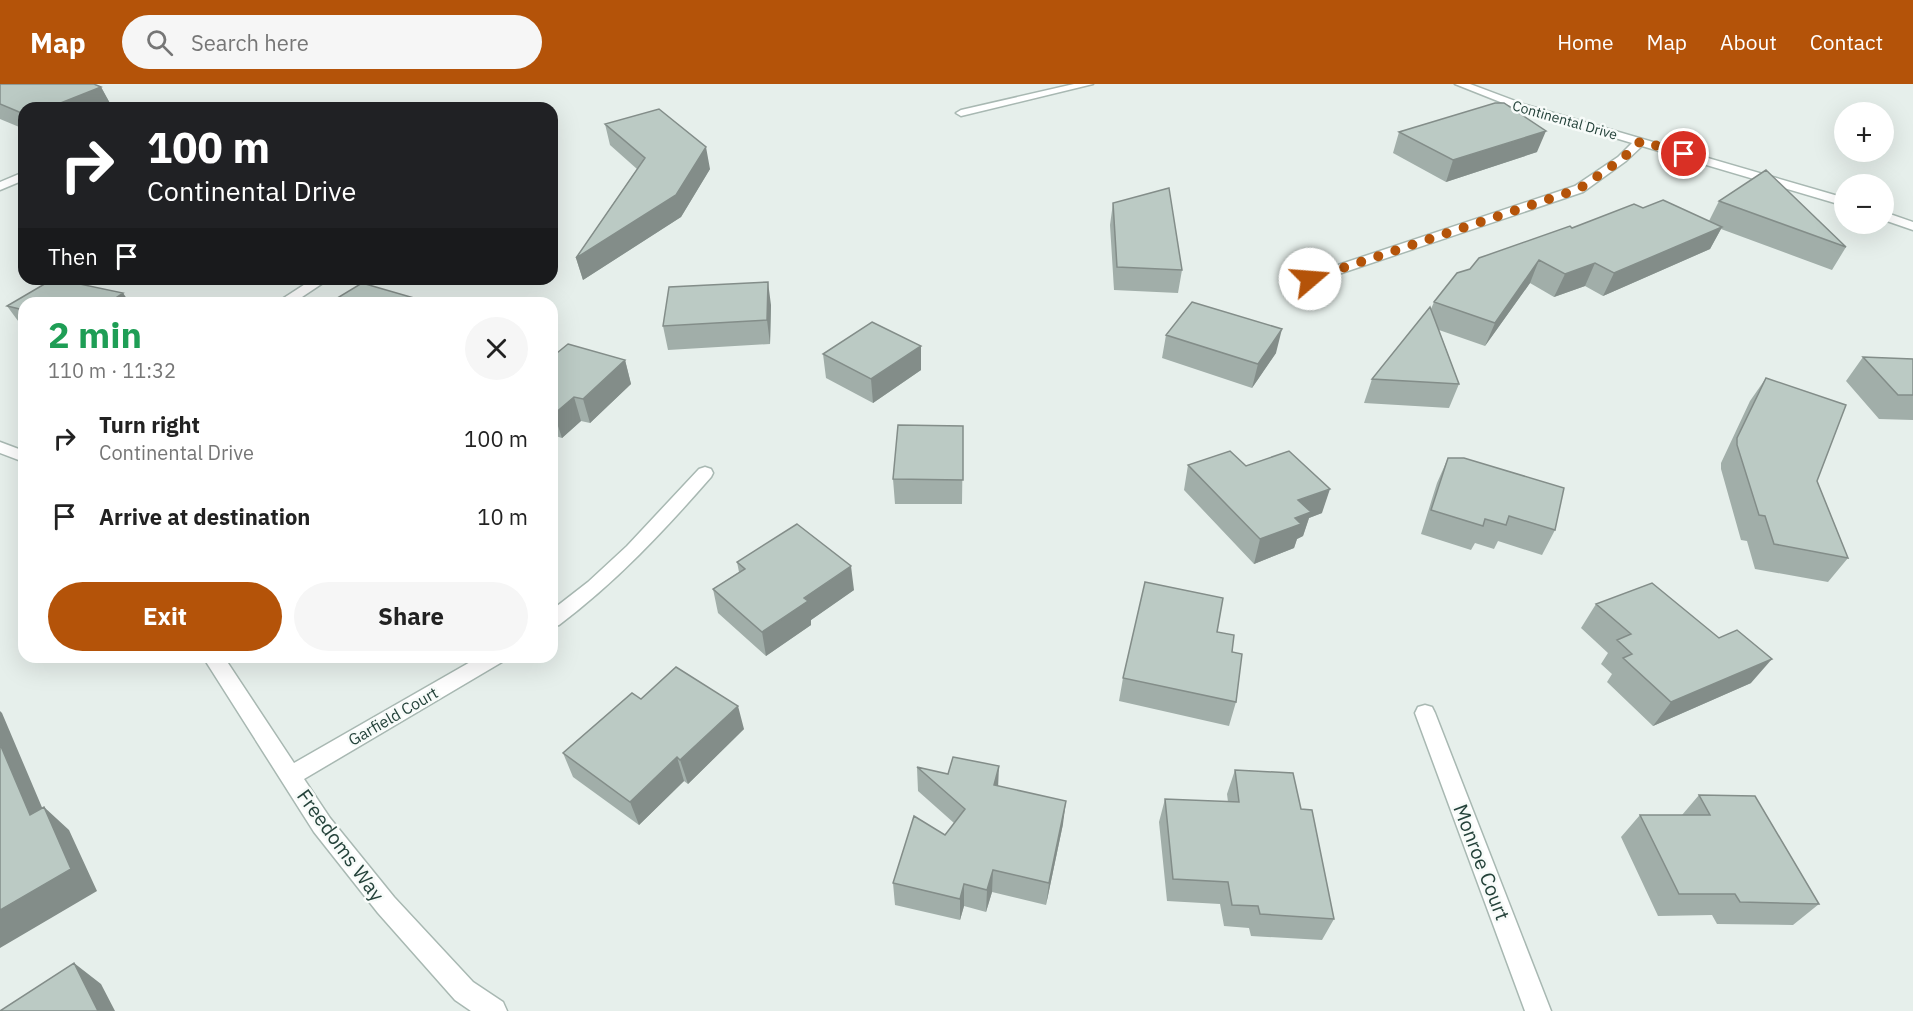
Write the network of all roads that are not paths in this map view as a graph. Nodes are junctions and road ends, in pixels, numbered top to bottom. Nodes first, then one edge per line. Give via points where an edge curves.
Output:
1 (1088, 84) edge
2 (1460, 84) edge
3 (961, 113) dead end
4 (1641, 141) junction
5 (18, 178) edge
6 (0, 186) edge
7 (1834, 199) edge
8 (1894, 219) edge
9 (1913, 226) edge
10 (1310, 279) dead end
11 (312, 285) edge
12 (293, 297) edge
13 (0, 447) edge
14 (18, 454) edge
15 (705, 472) dead end
16 (558, 616) edge
17 (217, 663) edge
18 (485, 663) edge
19 (1425, 713) dead end
20 (291, 776) junction
21 (494, 1011) edge
22 (1539, 1011) edge

1 - 3 street
2 - 4 street, Continental Drive via 1522,107
4 - 7 street, Continental Drive
4 - 10 street via 1579,189
5 - 6 street
8 - 9 street
11 - 12 street
13 - 14 street
15 - 16 street via 643,542
17 - 20 street, Freedoms Way
18 - 20 street, Garfield Court
19 - 22 street, Monroe Court
20 - 21 street, Freedoms Way via 322,825 386,905 464,991

